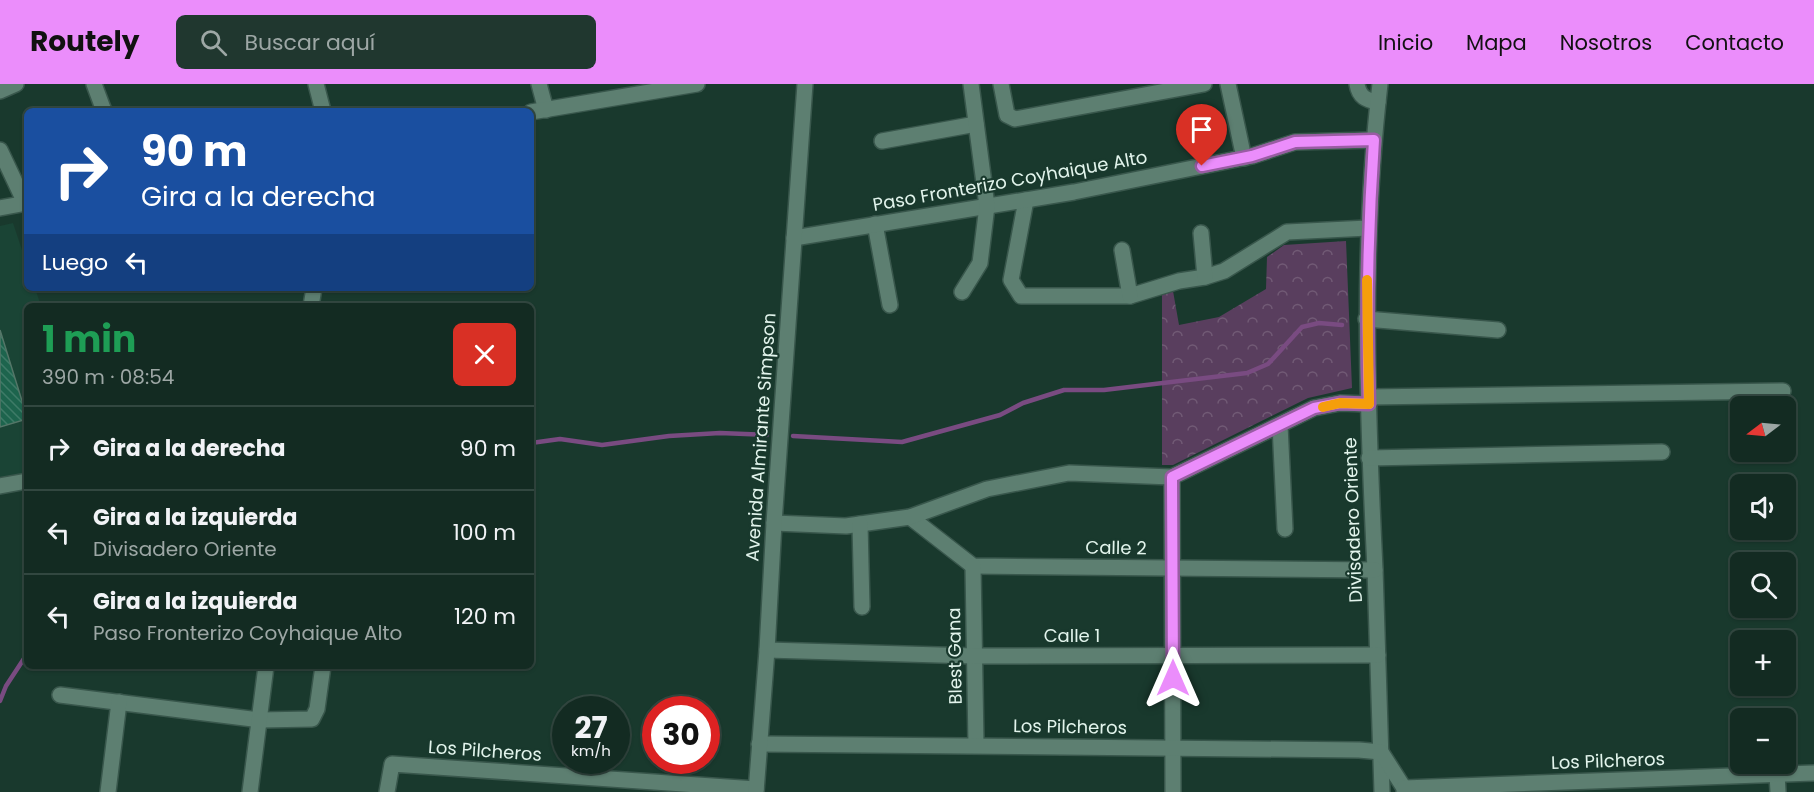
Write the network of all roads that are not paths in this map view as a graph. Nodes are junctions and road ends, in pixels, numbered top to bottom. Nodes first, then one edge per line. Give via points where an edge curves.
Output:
1 (16, 84) edge
2 (94, 84) edge
3 (316, 84) edge
4 (539, 84) edge
5 (697, 84) edge
6 (805, 84) edge
7 (971, 84) edge
8 (1001, 84) edge
9 (1204, 84) edge
10 (1228, 84) edge
11 (1357, 84) edge
12 (1380, 84) edge
13 (0, 91) edge
14 (1378, 102) junction
15 (103, 108) edge
16 (322, 108) edge
17 (539, 111) edge
18 (976, 124) junction
19 (1374, 140) junction
20 (882, 141) dead end
21 (0, 150) edge
22 (1244, 158) junction
23 (24, 199) edge
24 (1026, 200) junction
25 (24, 203) edge
26 (987, 206) junction
27 (0, 208) edge
28 (875, 224) junction
29 (1368, 228) junction
30 (1201, 233) dead end
31 (794, 238) junction
32 (1122, 250) dead end
33 (1205, 277) junction
34 (962, 292) dead end
35 (1130, 296) junction
36 (890, 305) dead end
37 (1366, 319) junction
38 (1498, 330) dead end
39 (1783, 392) dead end
40 (1369, 401) junction
41 (1280, 425) junction
42 (1662, 452) dead end
43 (1369, 458) junction
44 (1172, 477) junction
45 (24, 482) edge
46 (0, 486) edge
47 (910, 517) junction
48 (774, 523) junction
49 (860, 524) junction
50 (1285, 529) dead end
51 (973, 566) junction
52 (1174, 568) junction
53 (1375, 570) junction
54 (862, 607) dead end
55 (767, 650) junction
56 (1378, 654) junction
57 (1173, 655) junction
58 (974, 656) junction
59 (266, 669) edge
60 (322, 669) edge
61 (60, 695) dead end
62 (119, 702) junction
63 (260, 720) junction
64 (759, 744) junction
65 (976, 745) junction
66 (1173, 748) junction
67 (1381, 752) junction
68 (1796, 773) edge
69 (1814, 773) edge
70 (1777, 774) joint
71 (756, 790) edge
72 (1404, 790) edge
73 (108, 792) edge
74 (250, 792) edge
75 (387, 792) edge
76 (1173, 792) edge
77 (1382, 792) edge
78 (1778, 792) edge

1 - 13 street
2 - 15 street
3 - 16 street
4 - 17 street
5 - 17 street
6 - 31 street, Avenida Almirante Simpson
7 - 18 street
8 - 9 street via 1007,115 1016,119
10 - 22 street
11 - 14 street via 1359,94 1366,100
12 - 14 street, Divisadero Oriente
14 - 19 street, Divisadero Oriente
18 - 20 street
18 - 26 street
19 - 22 street, Paso Fronterizo Coyhaique Alto via 1295,142
19 - 29 street, Divisadero Oriente
21 - 23 street
22 - 24 street, Paso Fronterizo Coyhaique Alto
24 - 26 street, Paso Fronterizo Coyhaique Alto
24 - 35 street via 1011,280 1021,296
25 - 27 street
26 - 28 street, Paso Fronterizo Coyhaique Alto
26 - 34 street via 980,264
28 - 31 street, Paso Fronterizo Coyhaique Alto
28 - 36 street
29 - 33 street via 1287,232 1224,271
29 - 37 street, Divisadero Oriente
30 - 33 street
31 - 48 street, Avenida Almirante Simpson
32 - 35 street
33 - 35 street
37 - 38 street
37 - 40 street, Divisadero Oriente
39 - 40 street
40 - 41 street via 1314,408
40 - 43 street, Divisadero Oriente
41 - 44 street
41 - 50 street
42 - 43 street
43 - 53 street, Divisadero Oriente
44 - 47 street via 1069,473 987,489
44 - 52 street
45 - 46 street
47 - 49 street
47 - 51 street
48 - 49 street
48 - 55 street, Avenida Almirante Simpson
49 - 54 street
51 - 52 street, Calle 2
51 - 58 street, Blest Gana
52 - 53 street, Calle 2
52 - 57 street
53 - 56 street, Divisadero Oriente
55 - 58 street, Calle 1
55 - 64 street, Avenida Almirante Simpson
56 - 57 street, Calle 1
56 - 67 street, Divisadero Oriente
57 - 58 street, Calle 1
57 - 66 street
58 - 65 street, Blest Gana
59 - 63 street
60 - 63 street via 318,709 312,719
61 - 62 street
62 - 63 street
62 - 73 street
63 - 74 street
64 - 65 street, Los Pilcheros
64 - 71 street, Avenida Almirante Simpson
65 - 66 street, Los Pilcheros
66 - 67 street, Los Pilcheros
66 - 76 street
67 - 72 street
67 - 77 street, Divisadero Oriente
68 - 69 street, Los Pilcheros
70 - 72 street, Los Pilcheros
70 - 78 street
71 - 75 street, Los Pilcheros via 392,764

